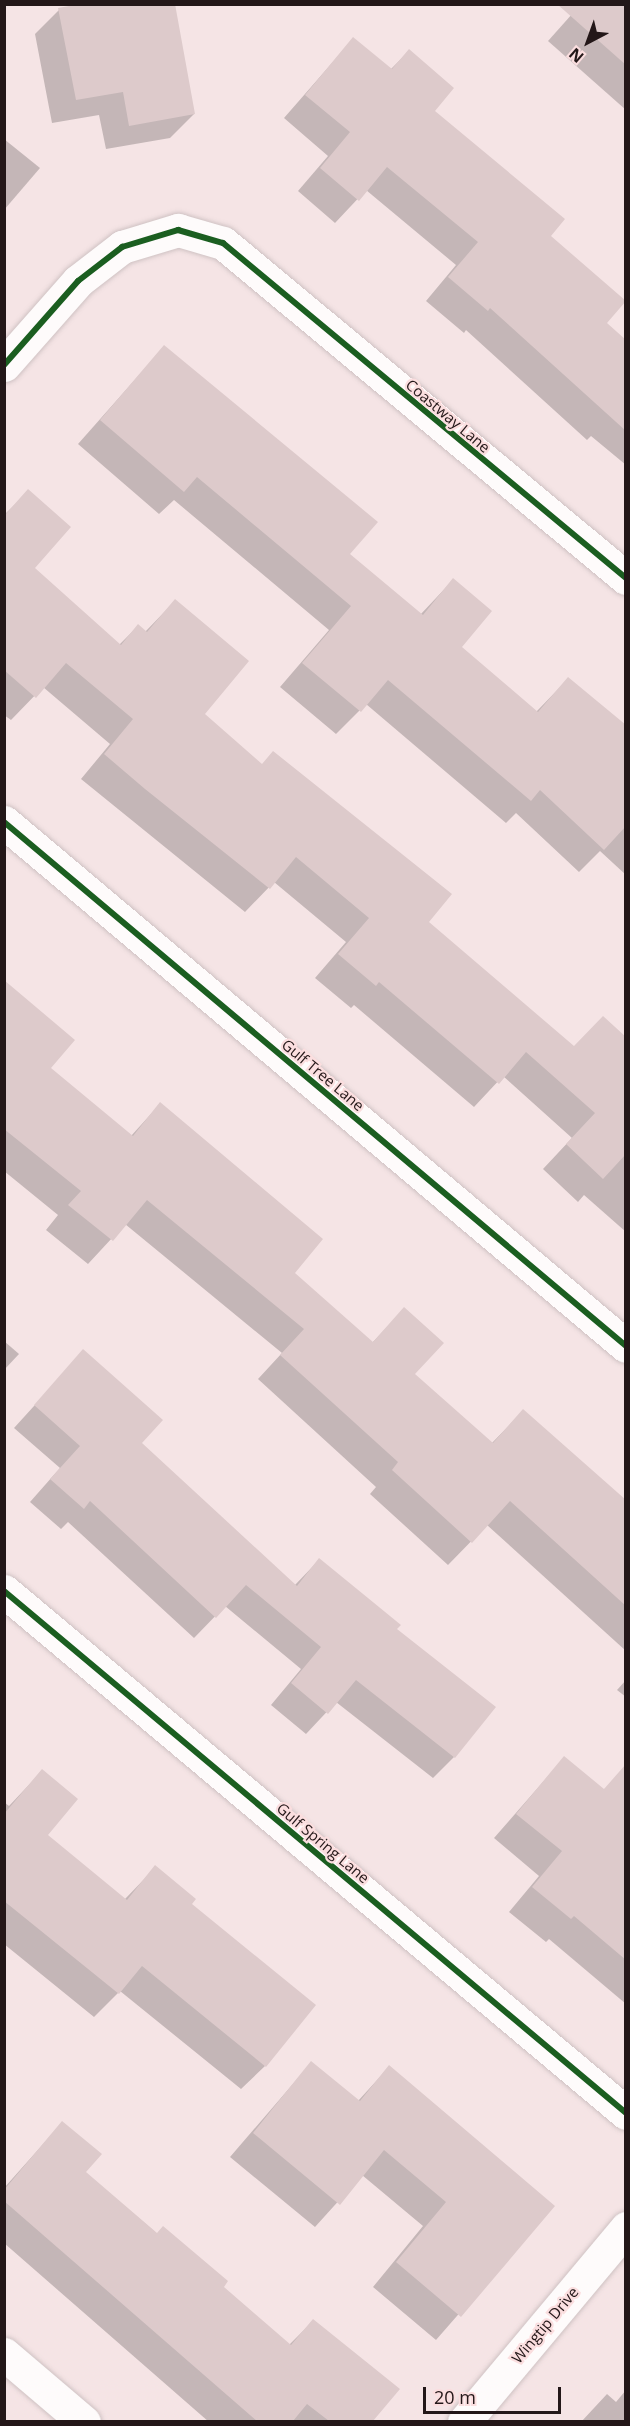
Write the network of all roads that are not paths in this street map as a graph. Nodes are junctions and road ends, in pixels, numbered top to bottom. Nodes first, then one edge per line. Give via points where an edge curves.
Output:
1 (4, 365) edge
2 (626, 578) edge
3 (4, 822) edge
4 (626, 1346) edge
5 (4, 1591) edge
6 (626, 2114) edge
7 (626, 2229) edge
8 (4, 2354) edge
9 (84, 2421) edge
10 (464, 2421) edge

1 - 2 street, Coastway Lane via 78,281 122,247 177,230 223,243
3 - 4 street, Gulf Tree Lane
5 - 6 street, Gulf Spring Lane
7 - 10 street, Wingtip Drive
8 - 9 street

